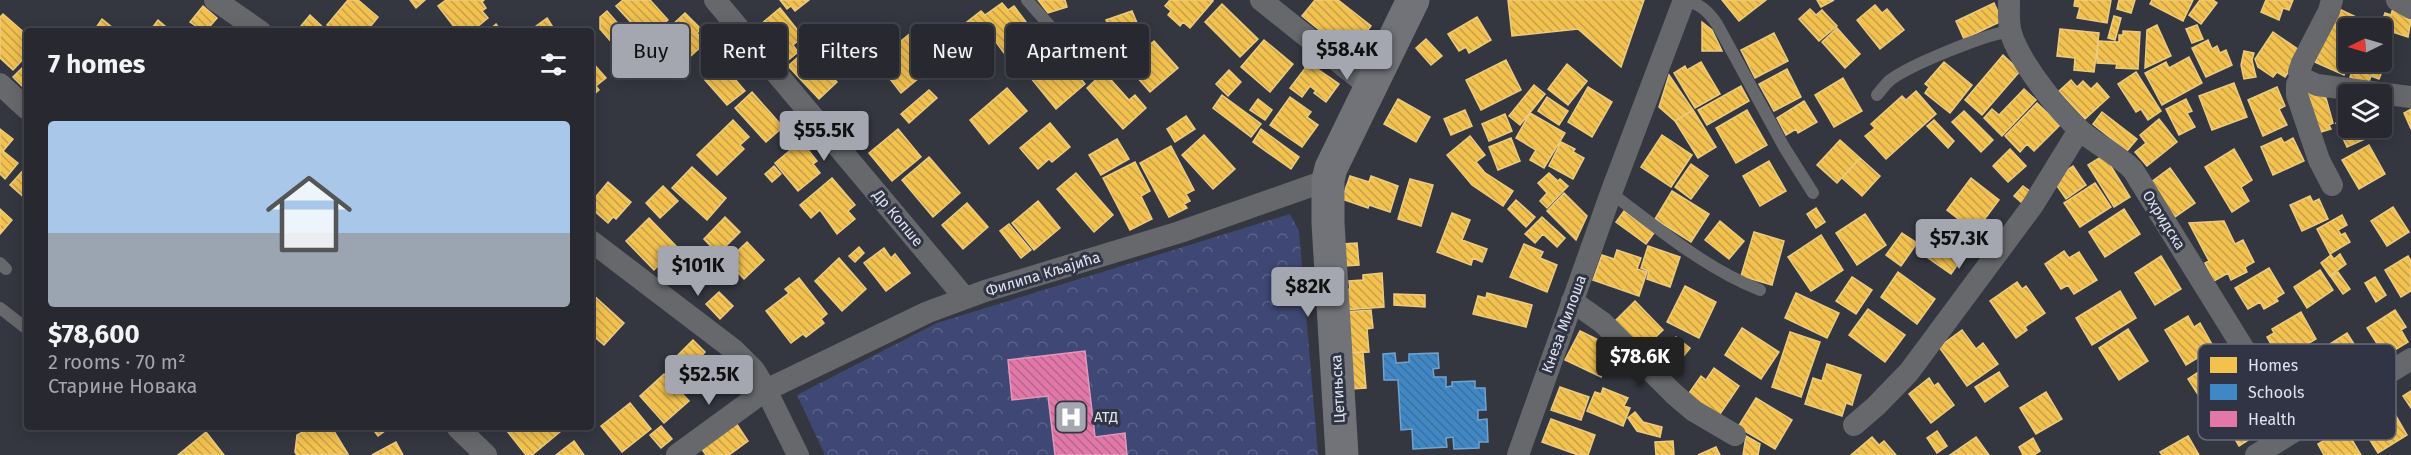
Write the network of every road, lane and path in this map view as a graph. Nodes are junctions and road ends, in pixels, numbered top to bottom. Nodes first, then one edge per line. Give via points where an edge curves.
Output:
1 (215, 0) edge
2 (715, 0) edge
3 (1027, 0) edge
4 (1261, 0) edge
5 (1413, 0) edge
6 (1685, 0) edge
7 (2009, 0) edge
8 (2332, 0) edge
9 (2397, 0) edge
10 (2411, 8) edge
11 (1048, 24) edge
12 (255, 28) edge
13 (2010, 31) junction
14 (2301, 78) junction
15 (0, 84) edge
16 (1371, 88) junction
17 (1877, 95) dead end
18 (2411, 97) edge
19 (24, 106) edge
20 (2079, 130) junction
21 (1328, 180) junction
22 (2332, 185) dead end
23 (1611, 193) junction
24 (1813, 193) dead end
25 (594, 243) edge
26 (1760, 290) dead end
27 (965, 298) junction
28 (1572, 301) junction
29 (0, 308) edge
30 (24, 327) edge
31 (2241, 344) edge
32 (2411, 359) edge
33 (2396, 368) edge
34 (766, 390) junction
35 (1854, 425) dead end
36 (460, 430) edge
37 (1735, 435) dead end
38 (2279, 440) edge
39 (486, 455) edge
40 (676, 455) edge
41 (798, 455) edge
42 (1342, 455) edge
43 (1518, 455) edge
44 (2256, 455) edge

1 - 12 street
2 - 27 street, Др Копше
3 - 11 lane
4 - 16 street
5 - 16 street
6 - 23 street, Кнеза Милоша
6 - 24 lane, Кнеза Милоша via 1708,10
7 - 13 street, Охридска
8 - 14 street via 2302,63
9 - 10 street
13 - 17 lane via 1902,73
13 - 20 street, Охридска via 2031,71
14 - 18 street via 2317,85
14 - 22 street via 2297,95 2319,160
15 - 19 street
16 - 21 street
20 - 31 street, Охридска via 2133,170
20 - 35 street via 2033,205 1909,372
21 - 27 street, Филипа Кљајића via 1180,232
21 - 42 street, Цетињска
23 - 26 lane via 1712,268
23 - 28 street, Кнеза Милоша
25 - 34 street via 735,350
27 - 34 street, Филипа Кљајића via 900,324
28 - 37 street via 1603,322 1694,411
28 - 43 street, Кнеза Милоша
29 - 30 lane
32 - 33 street
34 - 40 street, Филипа Кљајића
34 - 41 street
36 - 39 street
38 - 44 street

